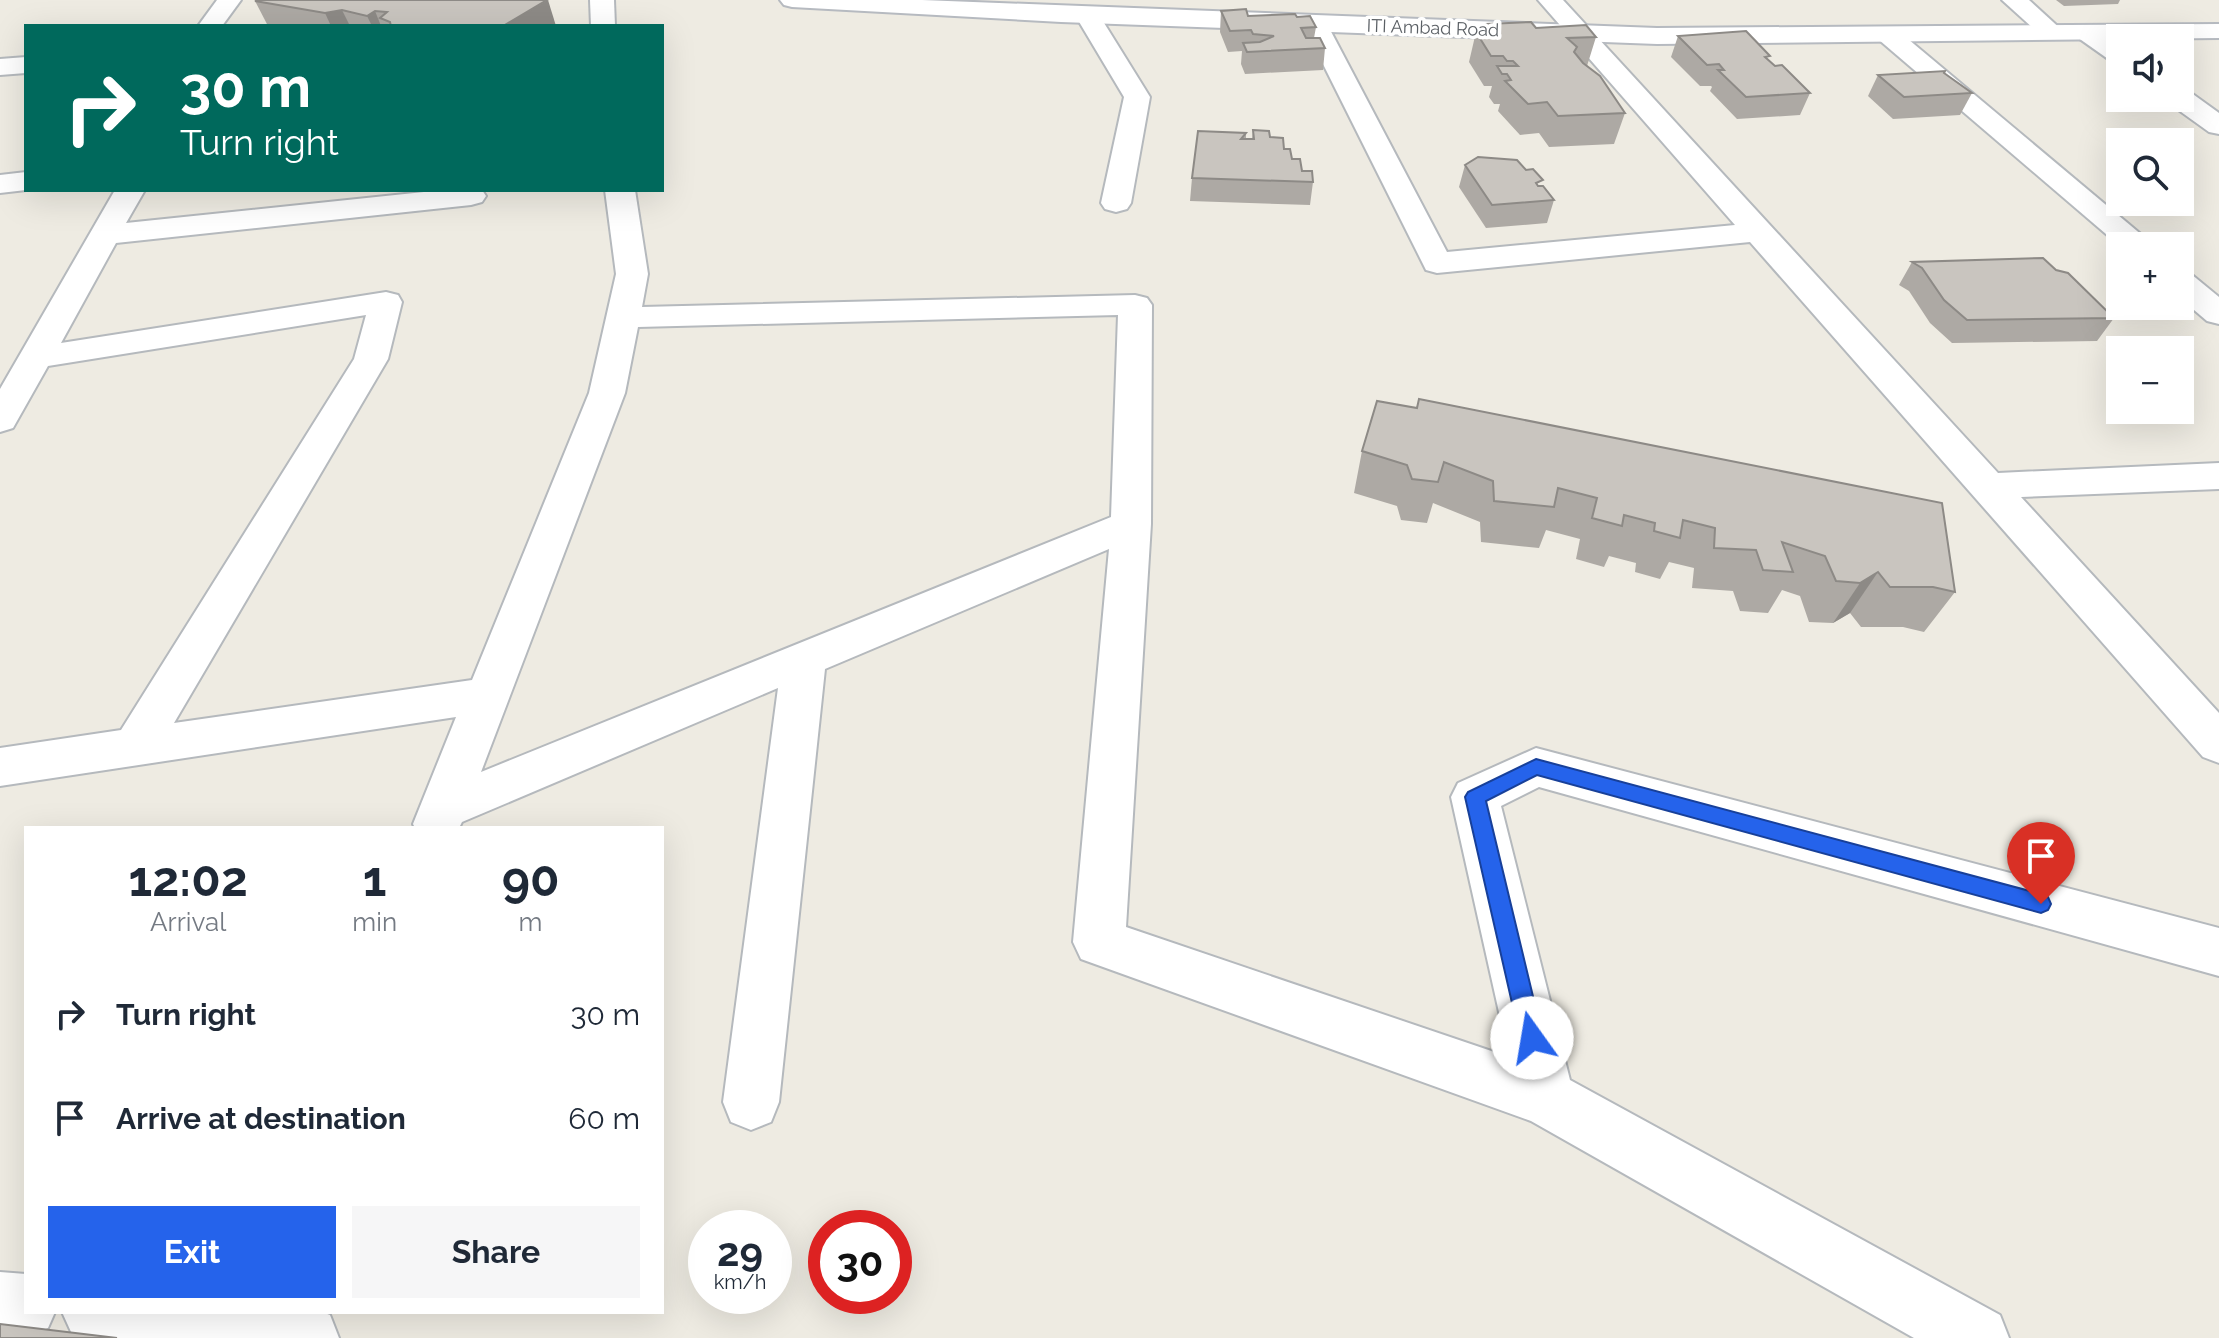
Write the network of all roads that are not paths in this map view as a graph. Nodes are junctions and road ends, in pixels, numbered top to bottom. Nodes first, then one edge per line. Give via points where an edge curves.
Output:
1 (229, 0) edge
2 (602, 0) edge
3 (792, 0) edge
4 (1550, 0) edge
5 (2014, 0) edge
6 (1070, 10) edge
7 (211, 24) edge
8 (603, 24) edge
9 (1315, 24) junction
10 (2219, 31) edge
11 (2052, 32) junction
12 (2086, 32) junction
13 (1576, 33) junction
14 (1887, 34) junction
15 (2106, 46) edge
16 (24, 65) edge
17 (0, 67) edge
18 (2194, 108) edge
19 (2219, 126) edge
20 (24, 181) edge
21 (0, 184) edge
22 (129, 192) edge
23 (620, 192) edge
24 (471, 196) dead end
25 (1116, 203) dead end
26 (1756, 232) junction
27 (2122, 232) edge
28 (104, 235) junction
29 (2194, 293) edge
30 (2219, 314) edge
31 (623, 317) junction
32 (36, 357) junction
33 (0, 420) edge
34 (2219, 476) edge
35 (1985, 486) junction
36 (1131, 524) junction
37 (804, 659) junction
38 (488, 695) junction
39 (2219, 744) edge
40 (135, 748) junction
41 (0, 767) edge
42 (440, 818) edge
43 (2219, 952) edge
44 (1546, 1098) junction
45 (751, 1102) dead end
46 (0, 1304) edge
47 (24, 1306) edge
48 (139, 1314) edge
49 (228, 1318) edge
50 (307, 1338) edge
51 (1977, 1338) edge

1 - 7 street
2 - 8 street
3 - 6 street, ITI Ambad Road
4 - 13 street
5 - 11 street
6 - 9 street, ITI Ambad Road
6 - 25 street via 1137,97
9 - 13 street, ITI Ambad Road
9 - 26 street via 1437,263
10 - 12 street, ITI Ambad Road
11 - 12 street, ITI Ambad Road
11 - 14 street, ITI Ambad Road
12 - 15 street
13 - 14 street, ITI Ambad Road
13 - 26 street
14 - 27 street
16 - 17 street
18 - 19 street
20 - 21 street
22 - 28 street
23 - 31 street via 632,274
24 - 28 street
26 - 35 street
28 - 32 street
29 - 30 street
31 - 36 street via 1135,305
31 - 38 street via 607,393
32 - 33 street
32 - 40 street via 386,302 371,359
34 - 35 street
35 - 39 street
36 - 37 street
36 - 44 street via 1099,942
37 - 42 street
37 - 45 street
38 - 40 street
38 - 42 street
40 - 41 street
43 - 44 street via 1536,767 1475,797
44 - 51 street
46 - 47 street
48 - 49 street
49 - 50 street

